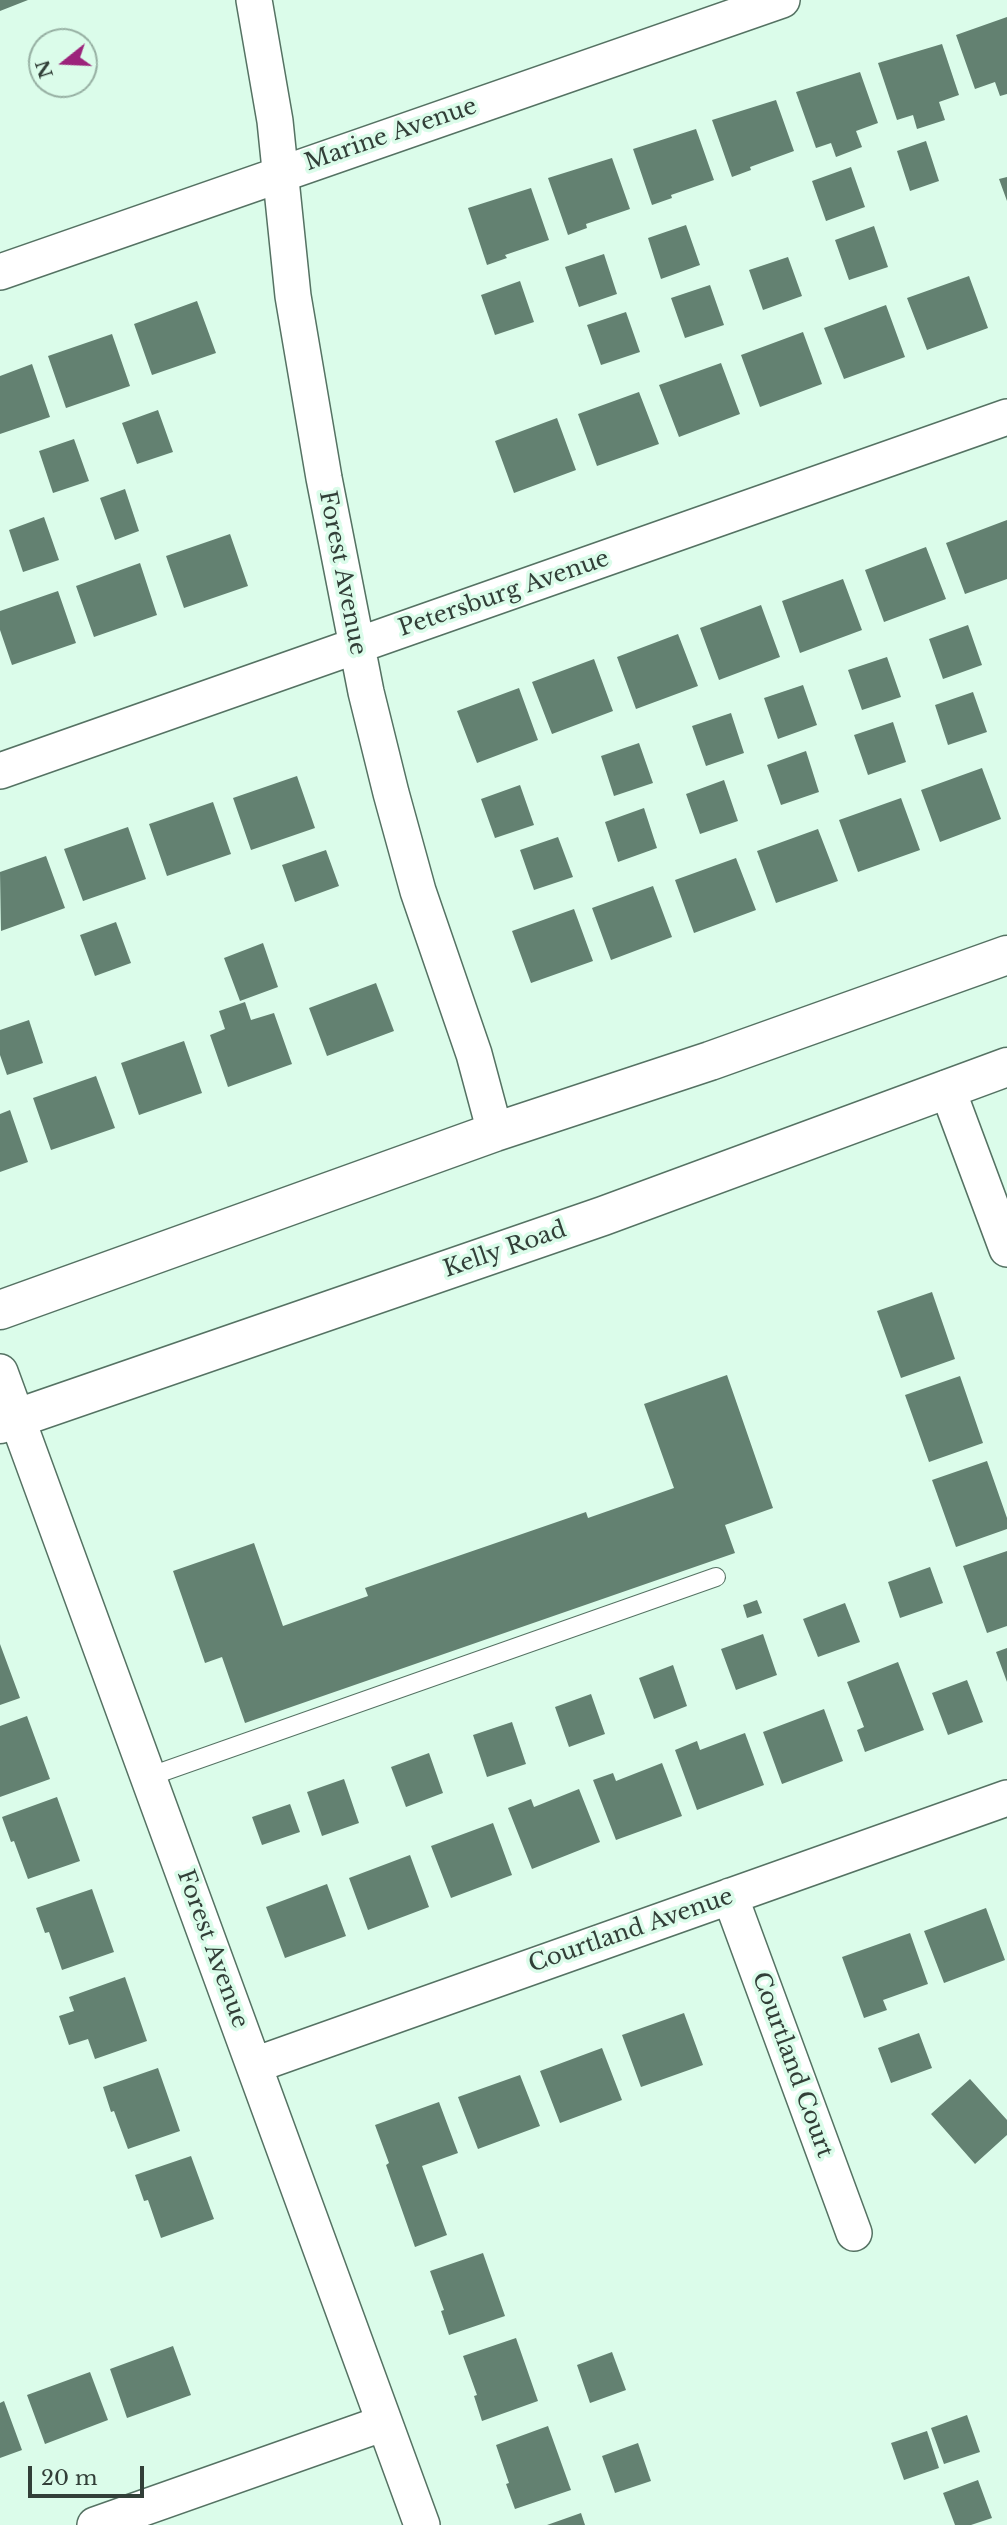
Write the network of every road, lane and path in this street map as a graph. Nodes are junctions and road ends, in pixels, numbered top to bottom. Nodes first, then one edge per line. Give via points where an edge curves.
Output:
1 (254, 0) edge
2 (782, 0) edge
3 (281, 173) junction
4 (0, 272) edge
5 (1007, 417) edge
6 (356, 646) junction
7 (0, 771) edge
8 (1007, 955) edge
9 (1007, 1067) edge
10 (947, 1088) junction
11 (495, 1132) junction
12 (1007, 1249) edge
13 (0, 1310) edge
14 (0, 1372) edge
15 (8, 1421) edge
16 (716, 1577) dead end
17 (148, 1777) junction
18 (1007, 1798) edge
19 (730, 1896) junction
20 (255, 2065) junction
21 (854, 2233) dead end
22 (384, 2423) junction
23 (95, 2525) edge
24 (422, 2525) edge

1 - 3 street, Forest Avenue
2 - 3 street, Marine Avenue
3 - 4 street, Marine Avenue
3 - 6 street, Forest Avenue via 293,296
5 - 6 street, Petersburg Avenue
6 - 7 street, Petersburg Avenue
6 - 11 street, Forest Avenue via 418,891 474,1054
8 - 11 street
9 - 10 street, Kelly Road
10 - 12 street
10 - 15 street, Kelly Road via 603,1216
11 - 13 street
14 - 15 street, Forest Avenue
15 - 17 street, Forest Avenue
16 - 17 lane
17 - 20 street, Forest Avenue
18 - 19 street, Courtland Avenue
19 - 20 street, Courtland Avenue
19 - 21 street, Courtland Court
20 - 22 street, Forest Avenue
22 - 23 street
22 - 24 street, Forest Avenue

